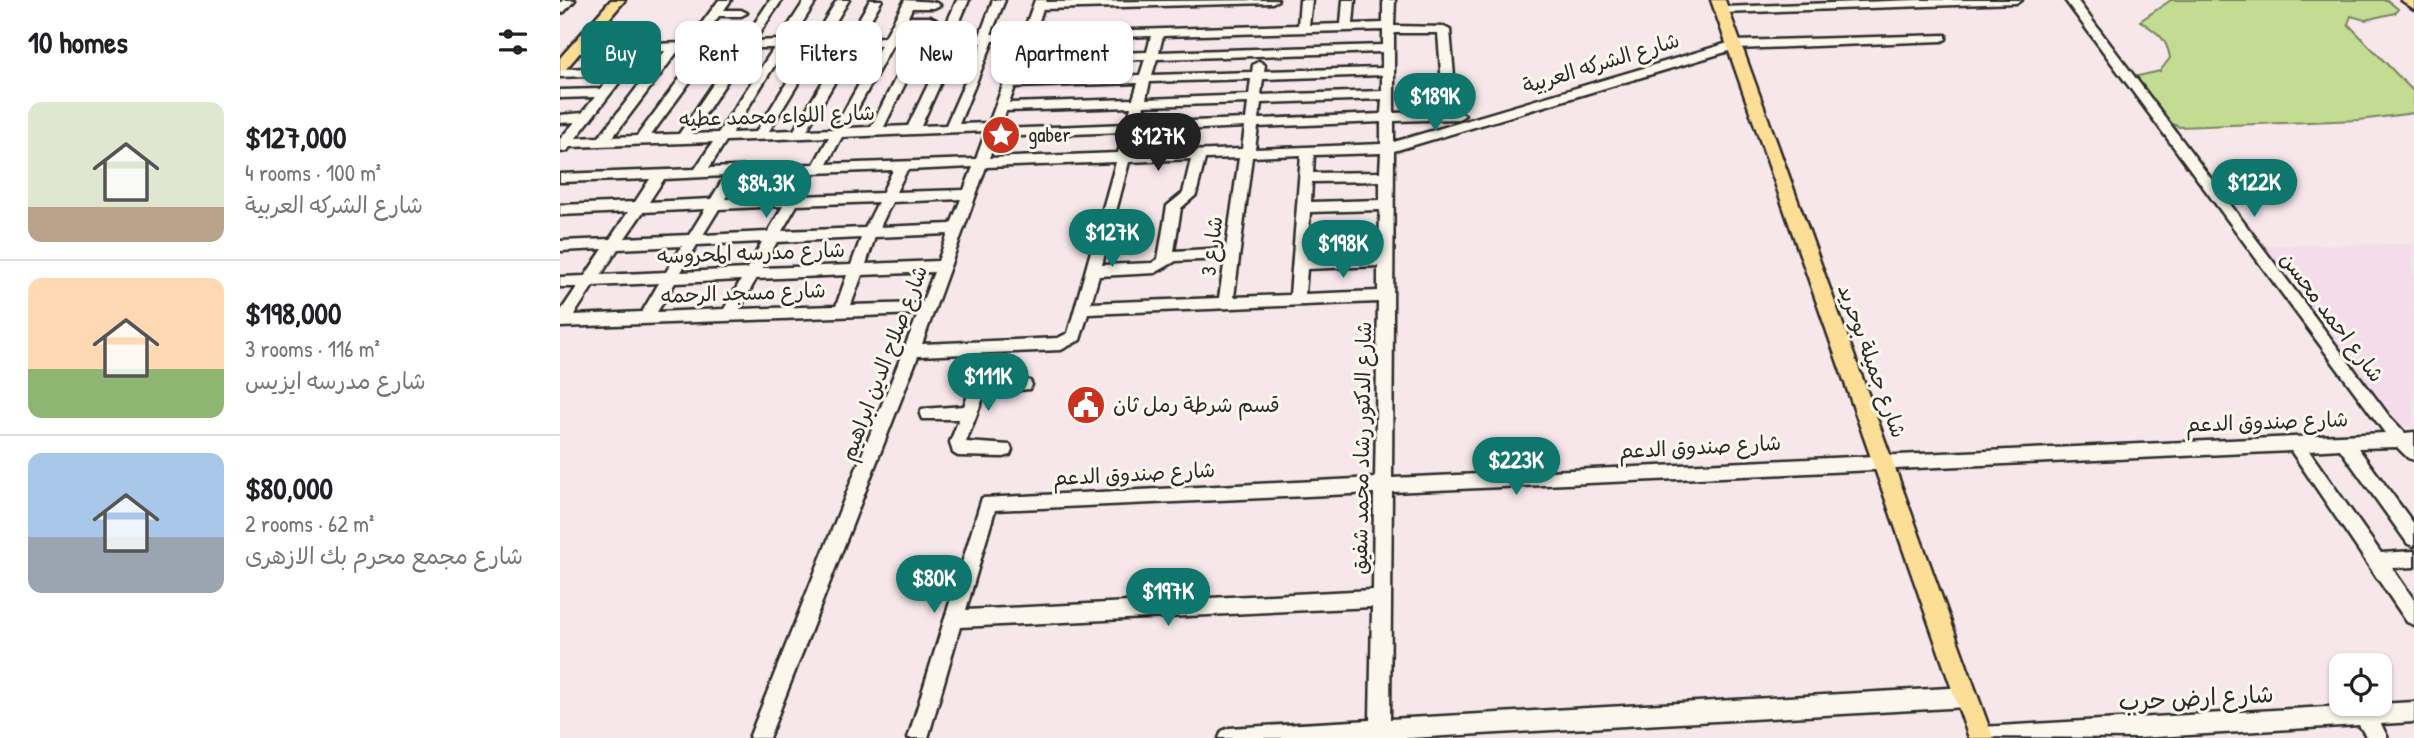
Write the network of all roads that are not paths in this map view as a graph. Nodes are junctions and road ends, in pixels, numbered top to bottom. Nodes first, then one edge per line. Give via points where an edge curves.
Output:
1 (569, 0) edge
2 (605, 0) edge
3 (618, 0) edge
4 (725, 0) edge
5 (776, 0) edge
6 (811, 0) edge
7 (843, 0) edge
8 (876, 0) edge
9 (963, 0) edge
10 (999, 0) edge
11 (1306, 0) edge
12 (1349, 0) edge
13 (1389, 0) edge
14 (2016, 0) edge
15 (2071, 0) edge
16 (2409, 0) edge
17 (1962, 1) edge
18 (910, 3) edge
19 (1040, 3) edge
20 (1847, 3) edge
21 (934, 5) dead end
22 (1720, 5) edge
23 (2414, 5) edge
24 (560, 10) edge
25 (1267, 10) edge
26 (715, 13) junction
27 (741, 13) dead end
28 (1225, 13) edge
29 (1111, 15) edge
30 (1074, 16) edge
31 (1152, 17) edge
32 (1187, 17) junction
33 (901, 20) junction
34 (930, 20) dead end
35 (601, 21) edge
36 (709, 21) edge
37 (762, 21) edge
38 (797, 21) edge
39 (830, 21) edge
40 (864, 21) edge
41 (956, 21) edge
42 (1033, 21) edge
43 (1347, 27) junction
44 (1303, 28) junction
45 (1388, 28) junction
46 (580, 29) joint
47 (977, 36) edge
48 (986, 36) junction
49 (991, 36) edge
50 (1942, 37) dead end
51 (882, 39) edge
52 (889, 39) junction
53 (896, 39) edge
54 (581, 44) edge
55 (1735, 45) junction
56 (661, 46) edge
57 (675, 46) joint
58 (1388, 48) junction
59 (576, 50) junction
60 (581, 50) edge
61 (560, 51) edge
62 (1261, 52) junction
63 (776, 54) edge
64 (1152, 56) junction
65 (1133, 57) edge
66 (560, 67) edge
67 (1388, 71) junction
68 (581, 72) edge
69 (560, 73) edge
70 (1258, 75) junction
71 (1133, 79) edge
72 (1145, 79) junction
73 (612, 84) edge
74 (682, 84) edge
75 (719, 84) edge
76 (792, 84) edge
77 (828, 84) edge
78 (899, 84) edge
79 (932, 84) edge
80 (1010, 84) edge
81 (605, 93) junction
82 (560, 94) edge
83 (1388, 95) junction
84 (1255, 99) junction
85 (1139, 103) junction
86 (1001, 107) junction
87 (1451, 115) junction
88 (1480, 115) dead end
89 (586, 117) junction
90 (1388, 118) junction
91 (560, 119) edge
92 (1252, 123) junction
93 (1132, 127) junction
94 (951, 128) junction
95 (913, 130) junction
96 (993, 130) junction
97 (876, 131) junction
98 (838, 133) junction
99 (798, 134) junction
100 (760, 135) junction
101 (721, 137) junction
102 (683, 138) junction
103 (641, 140) junction
104 (603, 141) junction
105 (562, 146) edge
106 (1388, 148) junction
107 (1308, 151) junction
108 (1247, 153) junction
109 (1199, 155) junction
110 (1123, 158) junction
111 (982, 163) junction
112 (902, 166) junction
113 (814, 169) junction
114 (734, 172) junction
115 (699, 173) junction
116 (660, 175) junction
117 (1388, 176) junction
118 (1306, 178) junction
119 (563, 182) edge
120 (970, 194) junction
121 (887, 198) junction
122 (792, 201) junction
123 (715, 204) junction
124 (1387, 205) junction
125 (638, 207) junction
126 (1304, 207) junction
127 (560, 210) edge
128 (957, 229) junction
129 (870, 233) junction
130 (772, 237) junction
131 (693, 240) junction
132 (614, 243) junction
133 (560, 246) edge
134 (1233, 253) junction
135 (1164, 261) junction
136 (1386, 261) junction
137 (1300, 264) junction
138 (943, 266) junction
139 (859, 270) junction
140 (1093, 271) junction
141 (751, 274) junction
142 (670, 277) junction
143 (589, 281) junction
144 (560, 282) edge
145 (1385, 296) junction
146 (1297, 300) junction
147 (1226, 303) junction
148 (928, 308) junction
149 (1083, 309) junction
150 (841, 311) junction
151 (729, 315) junction
152 (646, 318) junction
153 (561, 321) edge
154 (912, 351) junction
155 (1024, 384) dead end
156 (968, 412) junction
157 (928, 414) dead end
158 (2344, 442) junction
159 (2295, 444) junction
160 (2411, 444) edge
161 (1004, 450) dead end
162 (1883, 461) junction
163 (1382, 484) junction
164 (2414, 538) edge
165 (2414, 559) edge
166 (2376, 561) junction
167 (1381, 598) junction
168 (2414, 616) edge
169 (953, 619) junction
170 (1967, 697) junction
171 (2414, 712) edge
172 (2392, 713) edge
173 (2356, 716) edge
174 (2365, 716) edge
175 (1380, 730) junction
176 (2246, 730) edge
177 (2119, 733) edge
178 (1981, 737) edge
179 (759, 738) edge
180 (918, 738) edge
181 (1229, 738) edge
182 (2378, 738) edge

1 - 24 street
2 - 46 main road
3 - 35 main road
4 - 26 street
5 - 37 street
6 - 38 street
7 - 39 street
8 - 40 street
9 - 41 street
10 - 48 street
11 - 44 street
12 - 43 street
13 - 45 street, شارع الدكتور رشاد محمد شفيق
14 - 17 street
15 - 160 street, شارع احمد محسن via 2383,421
16 - 23 main road
17 - 20 street
18 - 21 street
18 - 33 street
19 - 30 street
19 - 42 street, شارع صلاح الدين ابراهيم
20 - 22 street
22 - 55 main road, شارع جميلة بوحريد
25 - 28 street
25 - 28 street
25 - 44 street
25 - 62 street, شارع 3
26 - 27 street
26 - 36 street
28 - 32 street
28 - 32 street
29 - 30 street
29 - 30 street
29 - 31 street
29 - 31 street
31 - 32 street
31 - 32 street
31 - 64 street
33 - 34 street
33 - 52 street
43 - 44 street
43 - 45 street
45 - 58 street, شارع الدكتور رشاد محمد شفيق
45 - 87 street via 1444,30
46 - 61 main road
47 - 48 street
48 - 49 street
48 - 94 street via 988,43
50 - 55 street, شارع الشركه العربية
51 - 52 street
52 - 53 street
52 - 98 street
54 - 59 main road
55 - 106 street, شارع الشركه العربية
55 - 162 main road, شارع جميلة بوحريد
56 - 57 street
57 - 104 street
58 - 62 street
58 - 67 street, شارع الدكتور رشاد محمد شفيق
59 - 60 street
59 - 66 main road
62 - 64 street
62 - 70 street, شارع 3
63 - 101 street
64 - 65 street
64 - 72 street
67 - 70 street
67 - 83 street, شارع الدكتور رشاد محمد شفيق
68 - 69 street
70 - 72 street
70 - 84 street, شارع 3
71 - 72 street
72 - 85 street
73 - 81 street
74 - 103 street
75 - 102 street
76 - 100 street
77 - 99 street
78 - 97 street
79 - 95 street
80 - 86 street, شارع صلاح الدين ابراهيم
81 - 82 street
81 - 89 street
83 - 84 street
83 - 90 street, شارع الدكتور رشاد محمد شفيق
84 - 85 street
84 - 92 street, شارع 3
85 - 86 street
85 - 93 street
86 - 96 street, شارع صلاح الدين ابراهيم
87 - 88 street, شارع اللواء محمد عطيه
87 - 90 street, شارع اللواء محمد عطيه
89 - 91 street
89 - 105 street
90 - 92 street, شارع اللواء محمد عطيه
90 - 106 street, شارع الدكتور رشاد محمد شفيق
92 - 93 street, شارع اللواء محمد عطيه
92 - 108 street, شارع 3
93 - 96 street, شارع اللواء محمد عطيه
93 - 110 street
94 - 95 street, شارع اللواء محمد عطيه
94 - 96 street, شارع اللواء محمد عطيه
95 - 97 street, شارع اللواء محمد عطيه
96 - 111 street, شارع صلاح الدين ابراهيم
97 - 98 street, شارع اللواء محمد عطيه
98 - 99 street, شارع اللواء محمد عطيه
98 - 113 street
99 - 100 street, شارع اللواء محمد عطيه
100 - 101 street, شارع اللواء محمد عطيه
101 - 102 street, شارع اللواء محمد عطيه
101 - 115 street
102 - 103 street, شارع اللواء محمد عطيه
103 - 104 street, شارع اللواء محمد عطيه
104 - 105 street, شارع اللواء محمد عطيه
106 - 107 street, شارع الشركه العربية
106 - 117 street, شارع الدكتور رشاد محمد شفيق
107 - 108 street, شارع الشركه العربية
107 - 118 street
108 - 109 street, شارع الشركه العربية
108 - 134 street, شارع 3
109 - 110 street, شارع الشركه العربية
109 - 135 street via 1189,195 1174,206
110 - 111 street, شارع الشركه العربية
110 - 140 street
111 - 112 street, شارع الشركه العربية
111 - 120 street, شارع صلاح الدين ابراهيم
112 - 113 street, شارع الشركه العربية
112 - 121 street
113 - 114 street, شارع الشركه العربية
113 - 122 street
114 - 115 street, شارع الشركه العربية
114 - 123 street
115 - 116 street, شارع الشركه العربية
116 - 119 street, شارع الشركه العربية
116 - 125 street
117 - 118 street
117 - 124 street, شارع الدكتور رشاد محمد شفيق
118 - 126 street
120 - 121 street
120 - 128 street, شارع صلاح الدين ابراهيم
121 - 122 street
121 - 129 street
122 - 123 street
122 - 130 street
123 - 125 street
123 - 131 street
124 - 126 street
124 - 136 street, شارع الدكتور رشاد محمد شفيق
125 - 127 street
125 - 132 street
126 - 137 street
128 - 129 street
128 - 138 street, شارع صلاح الدين ابراهيم
129 - 130 street
129 - 139 street
130 - 131 street
130 - 141 street
131 - 132 street
131 - 142 street
132 - 133 street
132 - 143 street
134 - 135 street via 1173,256
134 - 147 street, شارع 3
135 - 140 street via 1151,268
136 - 137 street
136 - 145 street, شارع الدكتور رشاد محمد شفيق
137 - 146 street
138 - 139 street, شارع مدرسه المحروسه
138 - 148 street, شارع صلاح الدين ابراهيم
139 - 141 street, شارع مدرسه المحروسه
139 - 150 street
140 - 149 street
141 - 142 street, شارع مدرسه المحروسه
141 - 151 street
142 - 143 street, شارع مدرسه المحروسه
142 - 152 street
143 - 144 street, شارع مدرسه المحروسه
143 - 153 street
145 - 146 street
145 - 163 street, شارع الدكتور رشاد محمد شفيق
146 - 147 street
147 - 149 street
148 - 150 street, شارع مسجد الرحمه
148 - 154 street, شارع صلاح الدين ابراهيم
149 - 154 street via 1075,336 1065,343
150 - 151 street, شارع مسجد الرحمه
151 - 152 street, شارع مسجد الرحمه
152 - 153 street, شارع مسجد الرحمه
154 - 179 street, شارع صلاح الدين ابراهيم
155 - 156 street via 979,387
156 - 157 street
156 - 161 street via 959,448
158 - 159 street, شارع صندوق الدعم
158 - 160 street, شارع صندوق الدعم
158 - 164 street
159 - 162 street, شارع صندوق الدعم
159 - 166 street
162 - 163 street, شارع صندوق الدعم
162 - 170 main road, شارع جميلة بوحريد
163 - 167 street, شارع الدكتور رشاد محمد شفيق
163 - 169 street, شارع صندوق الدعم via 988,503
165 - 166 street
166 - 168 street
167 - 169 street
167 - 175 street, شارع الدكتور رشاد محمد شفيق
169 - 180 street
170 - 175 street
170 - 178 main road, شارع جميلة بوحريد
171 - 172 street, شارع ارض حرب
173 - 176 street, شارع ارض حرب
174 - 182 street
175 - 181 street
176 - 177 street, شارع ارض حرب
177 - 178 street, شارع ارض حرب

